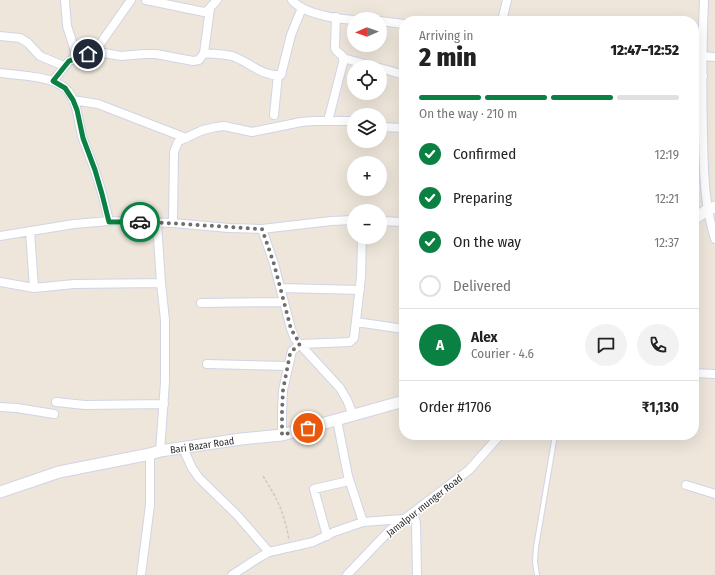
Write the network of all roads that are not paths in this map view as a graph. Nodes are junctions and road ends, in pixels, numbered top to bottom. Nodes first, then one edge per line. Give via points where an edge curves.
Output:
1 (65, 0) edge
2 (131, 0) edge
3 (146, 0) edge
4 (217, 0) edge
5 (292, 0) edge
6 (507, 0) edge
7 (704, 0) edge
8 (210, 8) junction
9 (302, 8) junction
10 (503, 16) edge
11 (336, 17) junction
12 (347, 19) edge
13 (387, 22) edge
14 (399, 23) edge
15 (0, 36) edge
16 (93, 51) junction
17 (204, 53) junction
18 (699, 55) edge
19 (702, 56) junction
20 (77, 57) junction
21 (715, 57) edge
22 (343, 58) junction
23 (350, 60) edge
24 (64, 66) junction
25 (387, 70) edge
26 (699, 72) edge
27 (0, 73) edge
28 (399, 74) edge
29 (278, 75) junction
30 (53, 81) junction
31 (699, 93) edge
32 (73, 100) junction
33 (274, 115) dead end
34 (328, 121) junction
35 (347, 121) edge
36 (387, 127) edge
37 (399, 128) edge
38 (186, 138) junction
39 (711, 209) edge
40 (699, 216) edge
41 (347, 220) edge
42 (387, 221) edge
43 (109, 222) junction
44 (157, 222) junction
45 (399, 222) edge
46 (173, 223) junction
47 (262, 229) junction
48 (30, 231) junction
49 (0, 236) edge
50 (715, 239) edge
51 (362, 244) edge
52 (0, 282) edge
53 (161, 283) junction
54 (34, 288) junction
55 (281, 288) junction
56 (360, 290) junction
57 (284, 302) junction
58 (201, 303) dead end
59 (356, 322) junction
60 (399, 328) edge
61 (300, 344) junction
62 (207, 364) dead end
63 (288, 366) junction
64 (699, 373) edge
65 (715, 374) edge
66 (56, 402) dead end
67 (399, 402) edge
68 (164, 404) junction
69 (0, 407) edge
70 (54, 414) dead end
71 (353, 415) junction
72 (337, 420) junction
73 (282, 435) junction
74 (496, 440) edge
75 (554, 440) edge
76 (183, 448) junction
77 (155, 453) junction
78 (349, 481) junction
79 (686, 485) dead end
80 (0, 492) edge
81 (715, 494) edge
82 (413, 513) junction
83 (404, 519) junction
84 (363, 522) junction
85 (327, 536) junction
86 (269, 552) junction
87 (141, 575) edge
88 (232, 575) edge
89 (348, 575) edge
90 (417, 575) edge
91 (537, 575) edge

1 - 20 street via 67,26
2 - 16 street
3 - 8 street via 200,12
4 - 8 street
5 - 9 street
6 - 10 street
7 - 19 street
8 - 17 street
9 - 11 street
9 - 29 street via 290,35 282,73
11 - 12 street
11 - 22 street via 335,49
13 - 14 street
15 - 24 street via 20,38 40,56
16 - 17 street via 121,56 156,54 193,61 198,60
16 - 20 street
17 - 29 street via 232,56 258,70
18 - 19 street
19 - 21 street
19 - 26 street
20 - 24 street
22 - 23 street
22 - 34 street
24 - 30 street
25 - 28 street
27 - 30 street
29 - 33 street
30 - 32 street via 65,88
31 - 39 street via 704,174
32 - 38 street via 98,104
32 - 43 street
34 - 35 street
34 - 38 street via 301,122 252,132 224,126 203,130
36 - 37 street
38 - 46 street via 178,142 174,152
39 - 40 street
39 - 50 street
41 - 47 street
42 - 45 street
43 - 44 street
43 - 48 street
44 - 46 street
44 - 53 street
46 - 47 street
47 - 55 street
48 - 49 street
48 - 54 street
51 - 56 street
52 - 54 street
53 - 54 street via 74,284
53 - 68 street via 166,320
55 - 56 street
55 - 57 street
56 - 59 street
57 - 58 street
57 - 61 street via 291,329
59 - 60 street
59 - 61 street via 352,342
61 - 63 street via 292,351
61 - 71 street via 340,388
62 - 63 street
63 - 73 street via 282,402
64 - 65 street
66 - 68 street via 85,405
67 - 71 street, Bari Bazar Road
68 - 77 street
69 - 70 street
71 - 72 street, Bari Bazar Road
72 - 73 street, Bari Bazar Road
72 - 78 street
73 - 76 street, Bari Bazar Road
74 - 82 street, Jamalpur munger Road via 469,470
75 - 91 lane via 536,547
76 - 77 street, Bari Bazar Road
76 - 86 street via 199,478 237,515
77 - 80 street, Bari Bazar Road via 59,472
77 - 87 street
78 - 84 street
78 - 85 street via 314,489
79 - 81 street
82 - 83 street, Jamalpur munger Road
82 - 90 street via 416,523
83 - 84 street
83 - 89 street, Jamalpur munger Road via 390,530
84 - 85 street
85 - 86 street via 313,542
86 - 88 street

